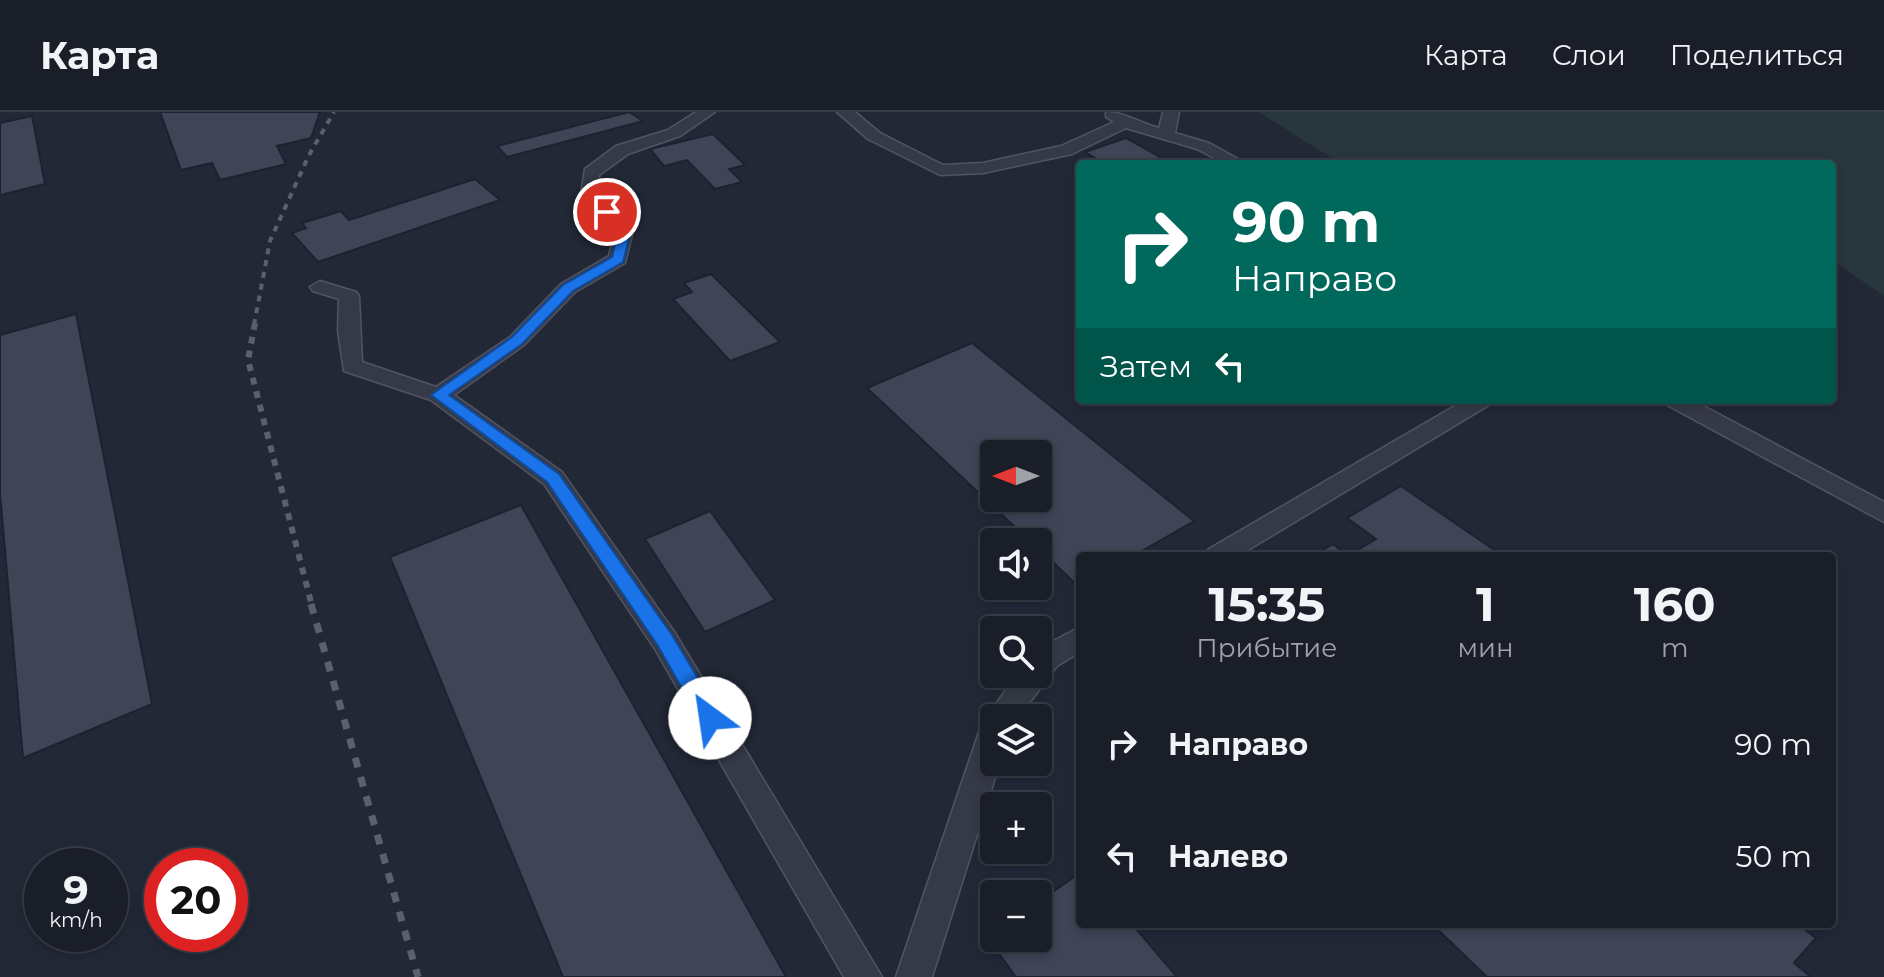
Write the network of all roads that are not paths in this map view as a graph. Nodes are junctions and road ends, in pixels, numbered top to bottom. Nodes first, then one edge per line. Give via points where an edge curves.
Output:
1 (707, 112) edge
2 (845, 112) edge
3 (1109, 112) edge
4 (1171, 112) edge
5 (1125, 123) junction
6 (1167, 135) junction
7 (1231, 160) edge
8 (320, 287) dead end
9 (439, 395) junction
10 (1474, 404) edge
11 (1682, 404) edge
12 (1884, 513) edge
13 (1225, 552) edge
14 (1076, 640) edge
15 (1052, 655) edge
16 (1024, 688) edge
17 (1012, 704) edge
18 (980, 775) edge
19 (864, 977) edge
20 (914, 977) edge

1 - 9 lane via 674,133 622,150 591,173 590,193 624,231 618,259 568,288 517,341
2 - 5 lane via 874,136 940,170 983,168 1066,150
3 - 5 lane
4 - 6 lane
5 - 6 lane
6 - 7 lane
8 - 9 lane via 349,296 352,366
9 - 19 lane via 553,478 665,641
10 - 13 lane
11 - 12 lane
14 - 15 lane
16 - 17 lane
18 - 20 lane

